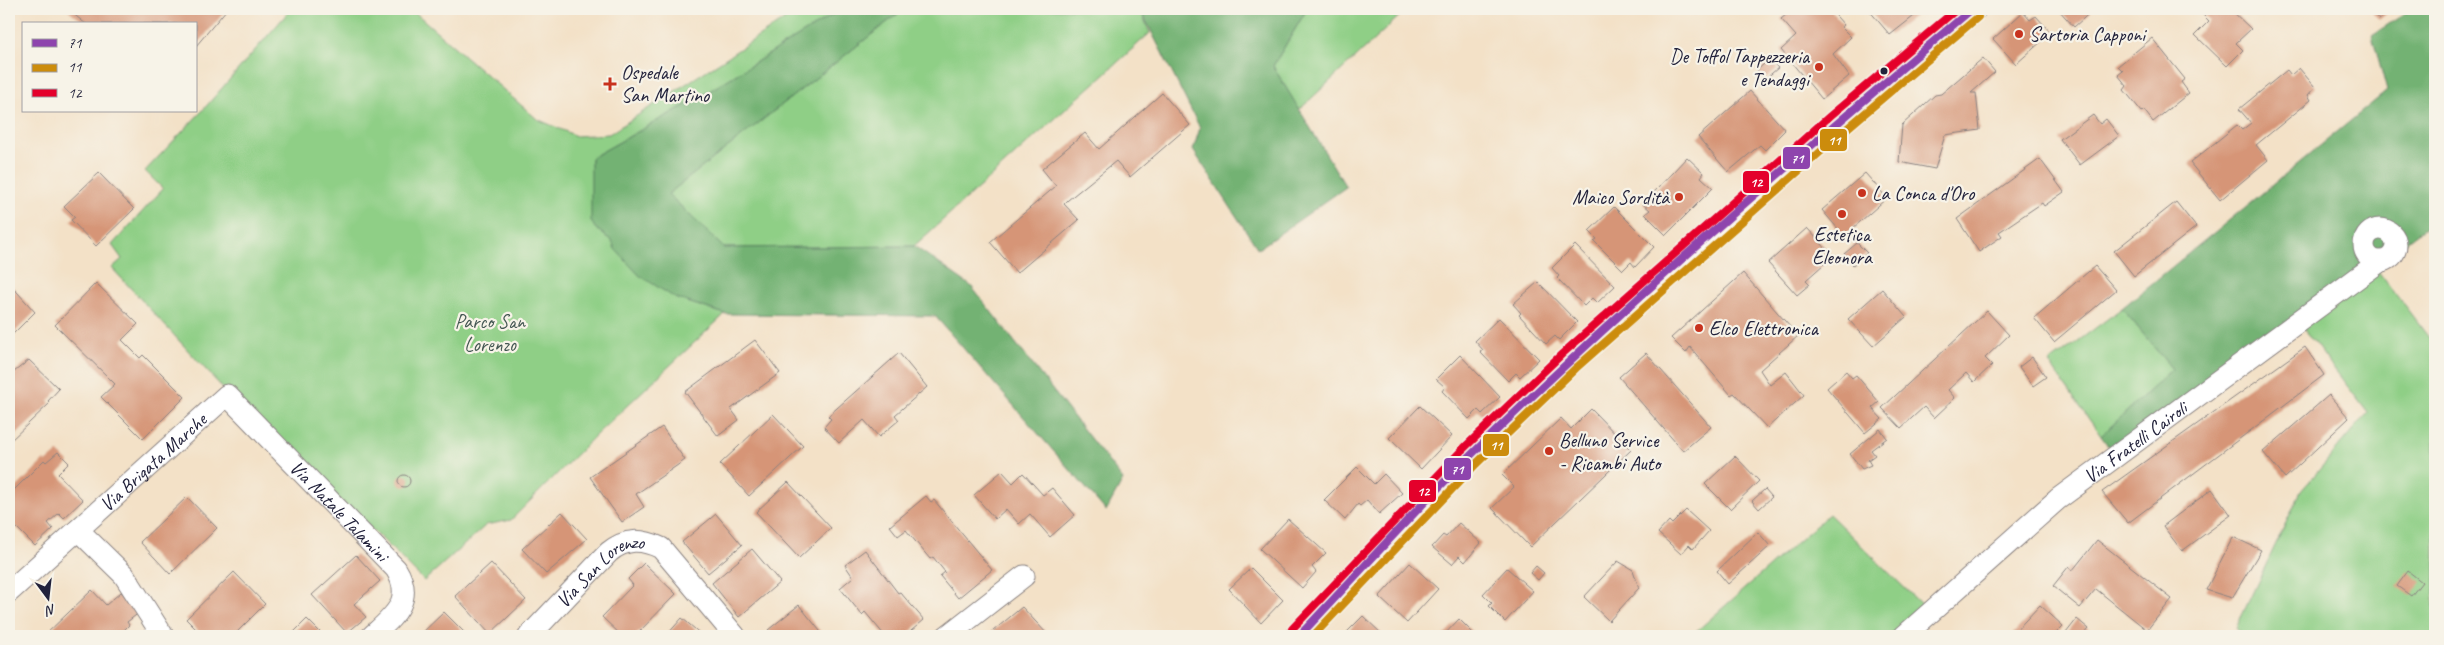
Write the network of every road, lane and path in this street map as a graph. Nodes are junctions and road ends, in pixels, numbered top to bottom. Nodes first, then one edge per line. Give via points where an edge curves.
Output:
1 (1972, 9) edge
2 (2379, 262) dead end
3 (226, 395) joint
4 (78, 530) junction
5 (1024, 576) dead end
6 (9, 592) edge
7 (1307, 633) edge
8 (163, 636) edge
9 (372, 636) edge
10 (529, 636) edge
11 (735, 636) edge
12 (947, 636) edge
13 (1904, 636) edge

1 - 7 main road via 1569,361 1469,457
2 - 13 street, Via Fratelli Cairoli via 2058,500
3 - 4 street, Via Brigata Marche
3 - 9 street, Via Natale Talamini via 400,575 403,588 399,609
4 - 6 street, Via Brigata Marche
4 - 8 street via 124,575
5 - 12 street
10 - 11 street, Via San Lorenzo via 609,552 618,544 629,541 651,543 661,548

